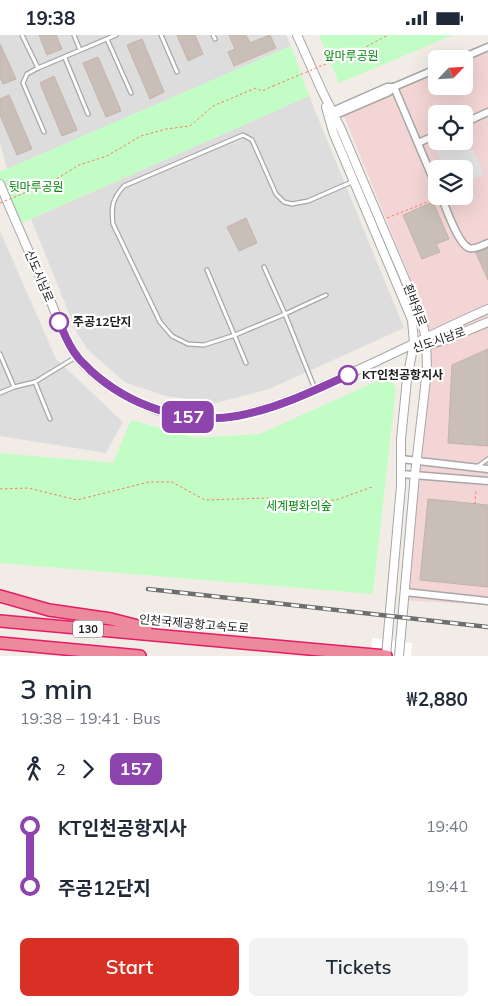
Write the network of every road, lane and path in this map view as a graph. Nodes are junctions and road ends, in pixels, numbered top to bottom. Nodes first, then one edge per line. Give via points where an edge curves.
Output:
1 (22, 35) edge
2 (74, 35) edge
3 (116, 35) edge
4 (161, 35) edge
5 (297, 35) edge
6 (388, 35) edge
7 (107, 39) junction
8 (488, 47) edge
9 (80, 50) junction
10 (473, 53) edge
11 (65, 58) junction
12 (38, 68) junction
13 (177, 72) dead end
14 (428, 72) edge
15 (394, 87) junction
16 (131, 93) dead end
17 (488, 113) edge
18 (88, 114) dead end
19 (331, 114) junction
20 (473, 119) edge
21 (44, 132) dead end
22 (428, 139) edge
23 (418, 143) junction
24 (428, 167) edge
25 (354, 181) junction
26 (0, 184) edge
27 (428, 201) edge
28 (0, 203) edge
29 (444, 205) edge
30 (380, 221) junction
31 (488, 243) edge
32 (264, 267) dead end
33 (207, 270) dead end
34 (326, 295) dead end
35 (488, 309) edge
36 (285, 314) junction
37 (488, 322) edge
38 (235, 335) junction
39 (427, 341) junction
40 (443, 341) joint
41 (414, 346) junction
42 (0, 355) edge
43 (76, 356) junction
44 (246, 363) dead end
45 (35, 382) junction
46 (14, 387) junction
47 (315, 389) junction
48 (0, 393) edge
49 (50, 419) dead end
50 (401, 459) junction
51 (488, 459) edge
52 (417, 461) junction
53 (476, 467) junction
54 (488, 469) edge
55 (401, 474) junction
56 (415, 474) junction
57 (477, 480) junction
58 (488, 481) edge
59 (372, 487) dead end
60 (0, 489) edge
61 (475, 504) dead end
62 (405, 592) junction
63 (0, 597) edge
64 (488, 601) edge
65 (0, 621) edge
66 (177, 637) junction
67 (0, 643) edge
68 (140, 656) edge
69 (386, 656) edge
70 (399, 656) edge

1 - 12 lane
2 - 9 lane
3 - 7 lane
4 - 13 lane
5 - 19 street, 흰바위로
6 - 28 path, bridge via 273,87 262,91 256,88 213,106 190,126 141,136 107,156 80,165 55,180
7 - 9 lane
7 - 16 lane
8 - 10 street
9 - 11 lane
11 - 12 lane
11 - 18 lane
12 - 21 lane via 27,74 23,83
14 - 15 street
15 - 19 street via 387,87
15 - 23 street
17 - 20 street
19 - 25 street, 흰바위로 via 333,132
19 - 30 street, 흰바위로
22 - 23 street
23 - 24 street
25 - 38 lane via 308,201 284,202 276,194 252,140 243,135 124,186 116,195 111,209 113,224 160,322 172,336 188,344 204,345
25 - 41 street, 흰바위로 via 410,312
26 - 43 street, 신도시남로
27 - 30 path
29 - 31 street via 459,238 468,248
30 - 39 street, 흰바위로 via 421,317
32 - 36 lane
33 - 38 lane
34 - 36 lane
35 - 39 street, 신도시남로
36 - 38 lane
36 - 47 lane
37 - 40 street, 신도시남로
38 - 44 lane
39 - 40 street, 신도시남로
39 - 41 street, 신도시남로
39 - 52 street, 흰바위로
41 - 47 street, 신도시남로
41 - 50 street, 흰바위로 via 407,379
42 - 46 lane
43 - 45 lane
43 - 47 street, 신도시남로 via 122,394 178,416 209,419 238,416
45 - 46 lane
45 - 49 lane
46 - 48 lane
50 - 52 street
50 - 55 street, 흰바위로
51 - 53 lane
52 - 53 street
52 - 56 street, 흰바위로
53 - 54 street
55 - 56 street
55 - 69 street, 흰바위로
56 - 57 street
56 - 62 street, 흰바위로
57 - 58 street
57 - 61 path
59 - 60 path via 336,500 288,501 266,498 205,500 172,482 149,482 77,500 28,488
62 - 64 street
62 - 70 street, 흰바위로
63 - 66 highway via 49,610 111,619
65 - 66 highway, 인천국제공항고속도로 / 130
66 - 69 highway, 인천국제공항고속도로 / 130
67 - 68 highway, 130

